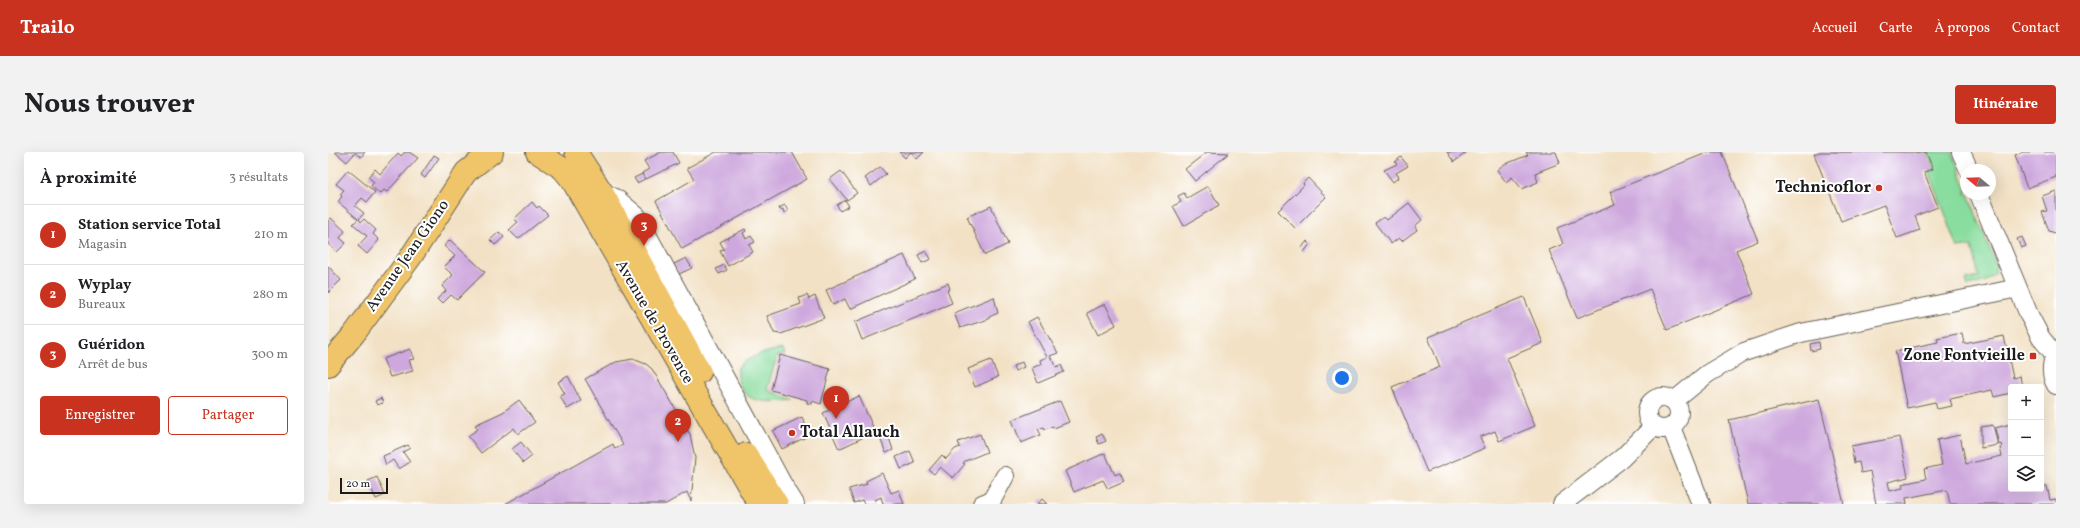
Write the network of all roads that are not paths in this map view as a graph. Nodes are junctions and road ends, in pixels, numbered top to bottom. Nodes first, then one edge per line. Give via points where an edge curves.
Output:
1 (466, 152) edge
2 (492, 152) edge
3 (537, 152) edge
4 (576, 152) edge
5 (1961, 152) edge
6 (1966, 164) edge
7 (602, 192) junction
8 (1981, 200) edge
9 (2018, 288) junction
10 (328, 342) edge
11 (2055, 354) edge
12 (328, 365) edge
13 (2056, 385) edge
14 (1674, 401) junction
15 (1662, 426) junction
16 (1005, 476) dead end
17 (759, 504) edge
18 (777, 504) edge
19 (795, 504) edge
20 (982, 504) edge
21 (1562, 504) edge
22 (1701, 504) edge

1 - 10 main road, Avenue Jean Giono via 399,252
2 - 12 main road, Avenue Jean Giono via 466,172 410,258
3 - 17 main road, Avenue de Provence via 563,169 572,180
4 - 7 main road, Avenue de Provence
5 - 6 street
7 - 18 main road, Avenue de Provence via 738,442
7 - 19 street, Avenue de Provence via 617,199 638,216
8 - 9 street
9 - 11 street via 2041,338
9 - 14 street via 1794,336 1744,352 1707,374
11 - 13 street via 2052,373
14 - 15 street via 1679,411 1676,423
14 - 15 street via 1661,397 1650,403 1647,415
15 - 21 street
15 - 22 street
16 - 20 street via 992,500

